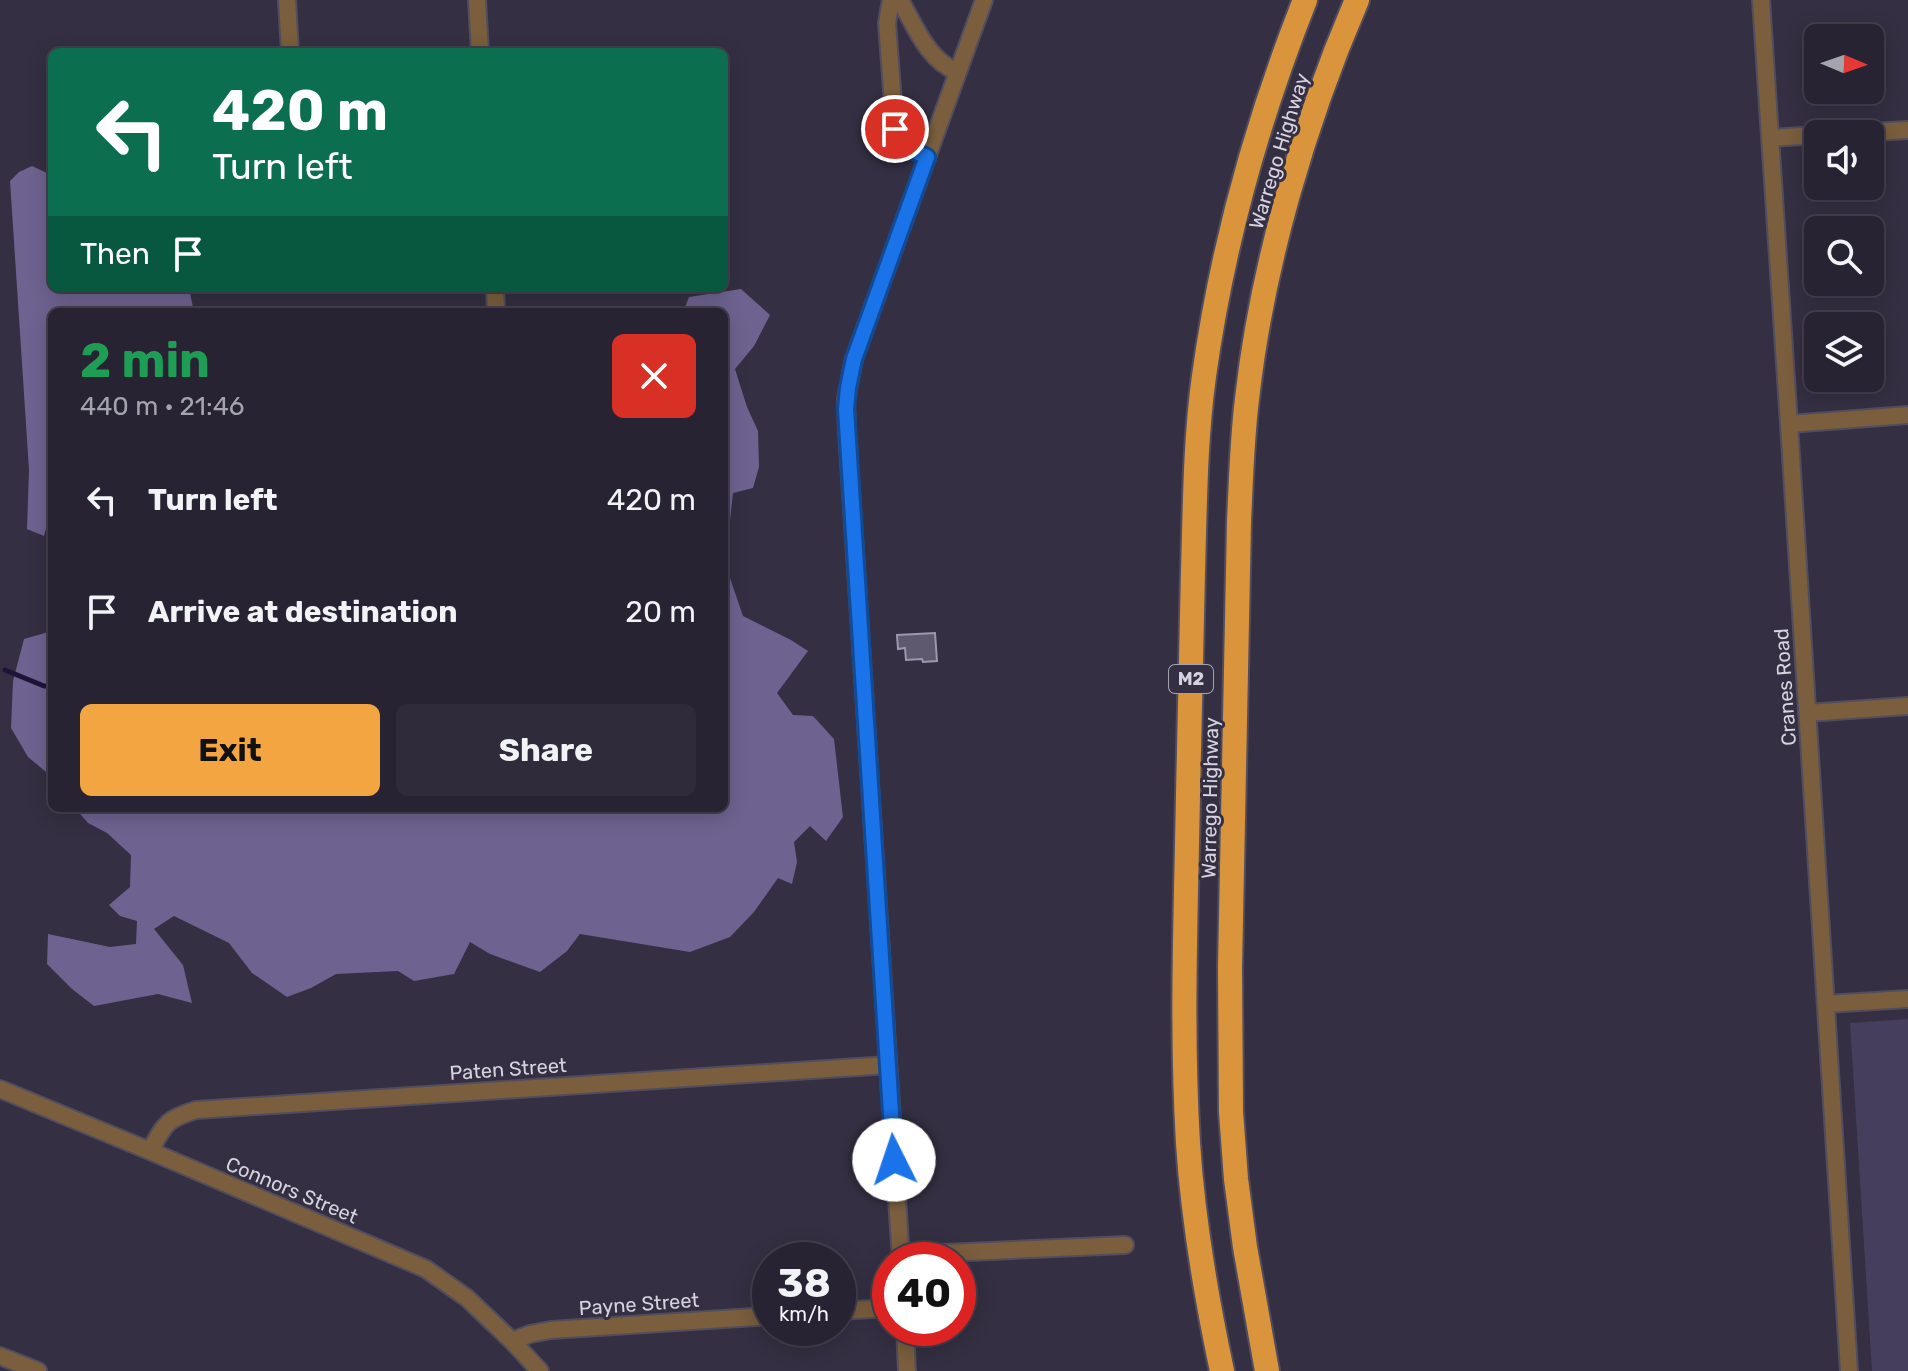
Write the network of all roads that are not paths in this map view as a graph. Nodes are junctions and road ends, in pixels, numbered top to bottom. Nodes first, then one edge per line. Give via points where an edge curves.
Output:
1 (287, 0) edge
2 (477, 0) edge
3 (891, 0) edge
4 (900, 0) edge
5 (984, 0) edge
6 (1305, 0) edge
7 (1357, 0) edge
8 (1375, 0) edge
9 (1761, 0) edge
10 (1341, 38) junction
11 (290, 48) edge
12 (480, 48) edge
13 (958, 72) junction
14 (1908, 130) edge
15 (1884, 131) edge
16 (1804, 136) edge
17 (1770, 138) junction
18 (927, 157) junction
19 (1908, 415) edge
20 (1789, 424) junction
21 (1908, 706) edge
22 (1807, 713) junction
23 (1908, 999) edge
24 (1826, 1004) junction
25 (888, 1065) junction
26 (0, 1089) edge
27 (150, 1151) junction
28 (899, 1242) edge
29 (1125, 1245) dead end
30 (976, 1254) edge
31 (752, 1317) edge
32 (512, 1341) junction
33 (906, 1346) edge
34 (0, 1356) edge
35 (38, 1371) edge
36 (540, 1371) edge
37 (907, 1371) edge
38 (1222, 1371) edge
39 (1267, 1371) edge
40 (1849, 1371) edge

1 - 11 street
2 - 12 street
3 - 18 street via 887,23 895,129 903,145
4 - 13 street via 935,57
5 - 13 street
6 - 38 highway, Warrego Highway / M2 via 1264,111 1231,232 1215,306 1197,446 1185,1066 1195,1218
7 - 10 highway, Warrego Highway / M2
8 - 10 highway via 1365,19
9 - 17 street, Cranes Road
10 - 39 highway, Warrego Highway / M2 via 1304,140 1264,294 1242,453 1231,1112 1245,1247
13 - 18 street
14 - 15 street
16 - 17 street
17 - 20 street, Cranes Road
18 - 25 street via 854,359 846,399
19 - 20 street
20 - 22 street, Cranes Road
21 - 22 street
22 - 24 street, Cranes Road
23 - 24 street
24 - 40 street, Cranes Road
25 - 27 street, Paten Street via 196,1110 166,1124
25 - 28 street
26 - 27 street, Connors Street
27 - 32 street, Connors Street via 426,1269 467,1298
29 - 30 street
31 - 32 street, Payne Street via 551,1330
32 - 36 street, Connors Street
33 - 37 street
34 - 35 street

